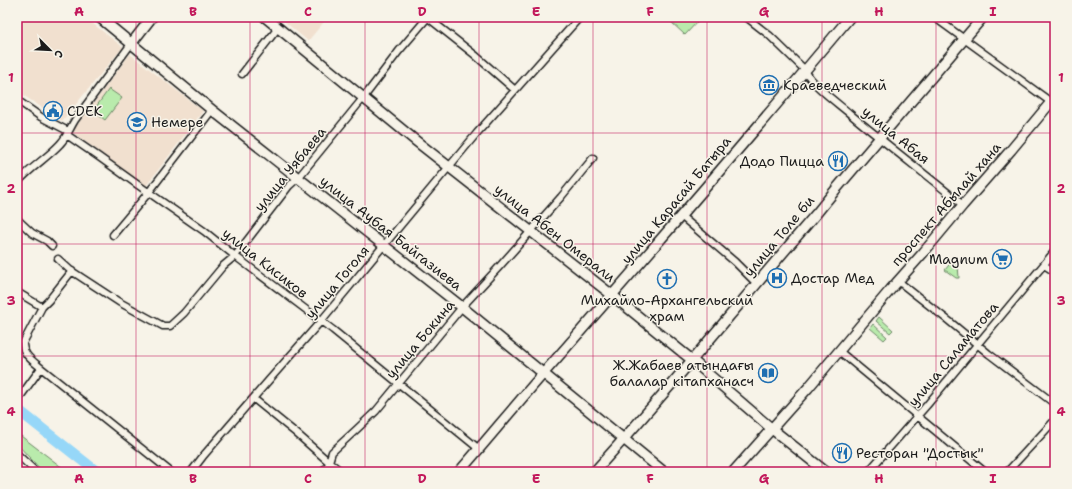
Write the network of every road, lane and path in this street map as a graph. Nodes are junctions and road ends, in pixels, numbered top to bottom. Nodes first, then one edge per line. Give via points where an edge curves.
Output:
1 (99, 17) edge
2 (152, 17) edge
3 (265, 17) edge
4 (427, 17) edge
5 (579, 17) edge
6 (746, 17) edge
7 (850, 17) edge
8 (934, 17) edge
9 (983, 17) edge
10 (278, 28) junction
11 (964, 39) junction
12 (131, 44) junction
13 (805, 70) junction
14 (242, 74) dead end
15 (515, 90) junction
16 (364, 97) junction
17 (17, 100) edge
18 (1054, 102) edge
19 (212, 110) junction
20 (68, 133) junction
21 (880, 138) junction
22 (593, 158) dead end
23 (450, 166) junction
24 (298, 178) junction
25 (18, 180) edge
26 (149, 192) junction
27 (963, 205) junction
28 (681, 216) junction
29 (17, 219) edge
30 (531, 231) junction
31 (113, 235) dead end
32 (384, 245) junction
33 (52, 246) dead end
34 (1055, 251) edge
35 (235, 256) junction
36 (58, 259) dead end
37 (1044, 265) junction
38 (72, 271) junction
39 (1055, 272) edge
40 (898, 281) junction
41 (757, 284) junction
42 (17, 292) edge
43 (612, 296) junction
44 (42, 307) junction
45 (462, 307) junction
46 (321, 321) junction
47 (977, 345) junction
48 (839, 351) junction
49 (692, 360) junction
50 (41, 368) junction
51 (544, 374) junction
52 (399, 383) junction
53 (254, 399) junction
54 (17, 401) edge
55 (1055, 404) edge
56 (917, 416) junction
57 (1055, 420) edge
58 (772, 429) junction
59 (624, 439) junction
60 (479, 449) junction
61 (17, 454) edge
62 (330, 462) junction
63 (36, 472) edge
64 (171, 472) edge
65 (192, 472) edge
66 (322, 472) edge
67 (342, 472) edge
68 (460, 472) edge
69 (594, 472) edge
70 (664, 472) edge
71 (733, 472) edge
72 (826, 472) edge
73 (868, 472) edge
74 (985, 472) edge
75 (1007, 472) edge

1 - 12 main road, улица Аубая Байгазиева
2 - 12 main road
3 - 10 main road, улица Абен Омерали
4 - 15 street
4 - 16 street, улица Уябаева
5 - 15 street, улица Гоголя
6 - 13 street, улица Абая
7 - 13 main road, улица Карасай Батыра
8 - 11 street
9 - 11 main road, улица Толе би
10 - 14 street
10 - 16 main road, улица Абен Омерали
11 - 18 street
11 - 21 main road, улица Толе би
12 - 19 main road, улица Аубая Байгазиева
12 - 20 street
13 - 21 street, улица Абая via 820,88
13 - 28 main road, улица Карасай Батыра
15 - 23 street, улица Гоголя
16 - 23 main road, улица Абен Омерали
16 - 24 street, улица Уябаева
17 - 20 street, улица Кисиков
18 - 27 main road, проспект Абылай хана
19 - 24 main road, улица Аубая Байгазиева
19 - 26 street
20 - 25 street via 60,144
20 - 26 street, улица Кисиков
21 - 27 street, улица Абая
21 - 41 main road, улица Толе би
22 - 30 street, улица Бокина
23 - 30 main road, улица Абен Омерали
23 - 32 street, улица Гоголя
24 - 32 main road, улица Аубая Байгазиева
24 - 35 street, улица Уябаева
26 - 31 street
26 - 35 street, улица Кисиков
27 - 40 main road, проспект Абылай хана
28 - 41 street
28 - 43 main road, улица Карасай Батыра
29 - 33 street
30 - 43 main road, улица Абен Омерали
30 - 45 street, улица Бокина
32 - 45 main road, улица Аубая Байгазиева
32 - 46 street, улица Гоголя
34 - 37 street, улица Саламатова
35 - 38 street, улица Уябаева via 170,326 163,326 119,302
35 - 46 street, улица Кисиков
36 - 38 street
37 - 39 street
37 - 47 street, улица Саламатова
38 - 44 street
40 - 47 street
40 - 48 main road, проспект Абылай хана
41 - 49 main road, улица Толе би
42 - 44 street
43 - 49 main road, улица Абен Омерали
43 - 51 main road, улица Карасай Батыра
44 - 50 street via 22,347
45 - 51 main road, улица Аубая Байгазиева
45 - 52 street, улица Бокина
46 - 52 street, улица Кисиков
46 - 53 street, улица Гоголя
47 - 55 street
47 - 56 street, улица Саламатова
48 - 56 street
48 - 58 main road, проспект Абылай хана
49 - 58 main road, улица Абен Омерали
49 - 59 main road, улица Толе би
50 - 54 street
50 - 64 street
51 - 59 main road, улица Аубая Байгазиева
51 - 60 main road, улица Карасай Батыра
52 - 60 street, улица Кисиков
52 - 62 street, улица Бокина via 376,411 332,452
53 - 62 street
53 - 65 street, улица Гоголя
56 - 73 street, улица Саламатова
56 - 74 street
57 - 75 street
58 - 71 main road, проспект Абылай хана
58 - 72 main road, улица Абен Омерали
59 - 69 main road, улица Толе би
59 - 70 main road, улица Аубая Байгазиева
60 - 68 main road, улица Карасай Батыра
61 - 63 street
62 - 66 street, улица Бокина
62 - 67 street

